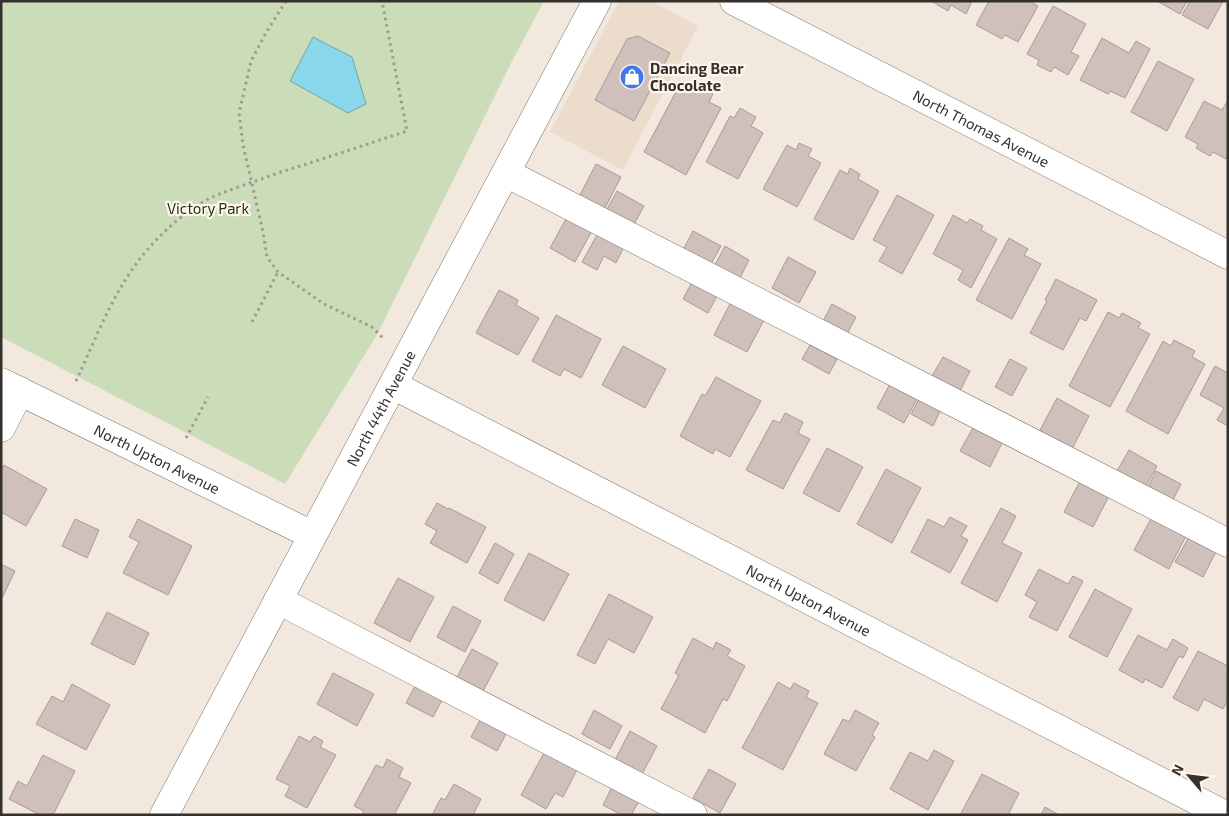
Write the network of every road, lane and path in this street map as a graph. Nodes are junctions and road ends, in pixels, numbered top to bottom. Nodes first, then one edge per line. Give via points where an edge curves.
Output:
1 (286, 1) edge
2 (382, 1) edge
3 (597, 1) edge
4 (734, 1) edge
5 (506, 173) junction
6 (251, 182) junction
7 (1228, 255) edge
8 (278, 272) junction
9 (252, 322) dead end
10 (386, 340) dead end
11 (76, 381) dead end
12 (393, 385) junction
13 (10, 386) edge
14 (208, 397) dead end
15 (1, 428) edge
16 (186, 438) dead end
17 (312, 535) junction
18 (1228, 543) edge
19 (278, 600) junction
20 (168, 814) edge
21 (694, 815) edge
22 (1225, 815) edge

1 - 6 path via 251,61 239,114
2 - 6 path via 407,131
3 - 5 street, North 44th Avenue
4 - 7 street, North Thomas Avenue
5 - 12 street, North 44th Avenue
5 - 18 street
6 - 8 path via 267,257
6 - 11 path via 205,200 148,250 127,277
8 - 9 path
8 - 10 path via 324,304 372,327
12 - 17 street, North 44th Avenue
12 - 22 street, North Upton Avenue
13 - 15 street
13 - 17 street, North Upton Avenue
14 - 16 path
17 - 19 street, North 44th Avenue
19 - 20 street, North 44th Avenue
19 - 21 street

